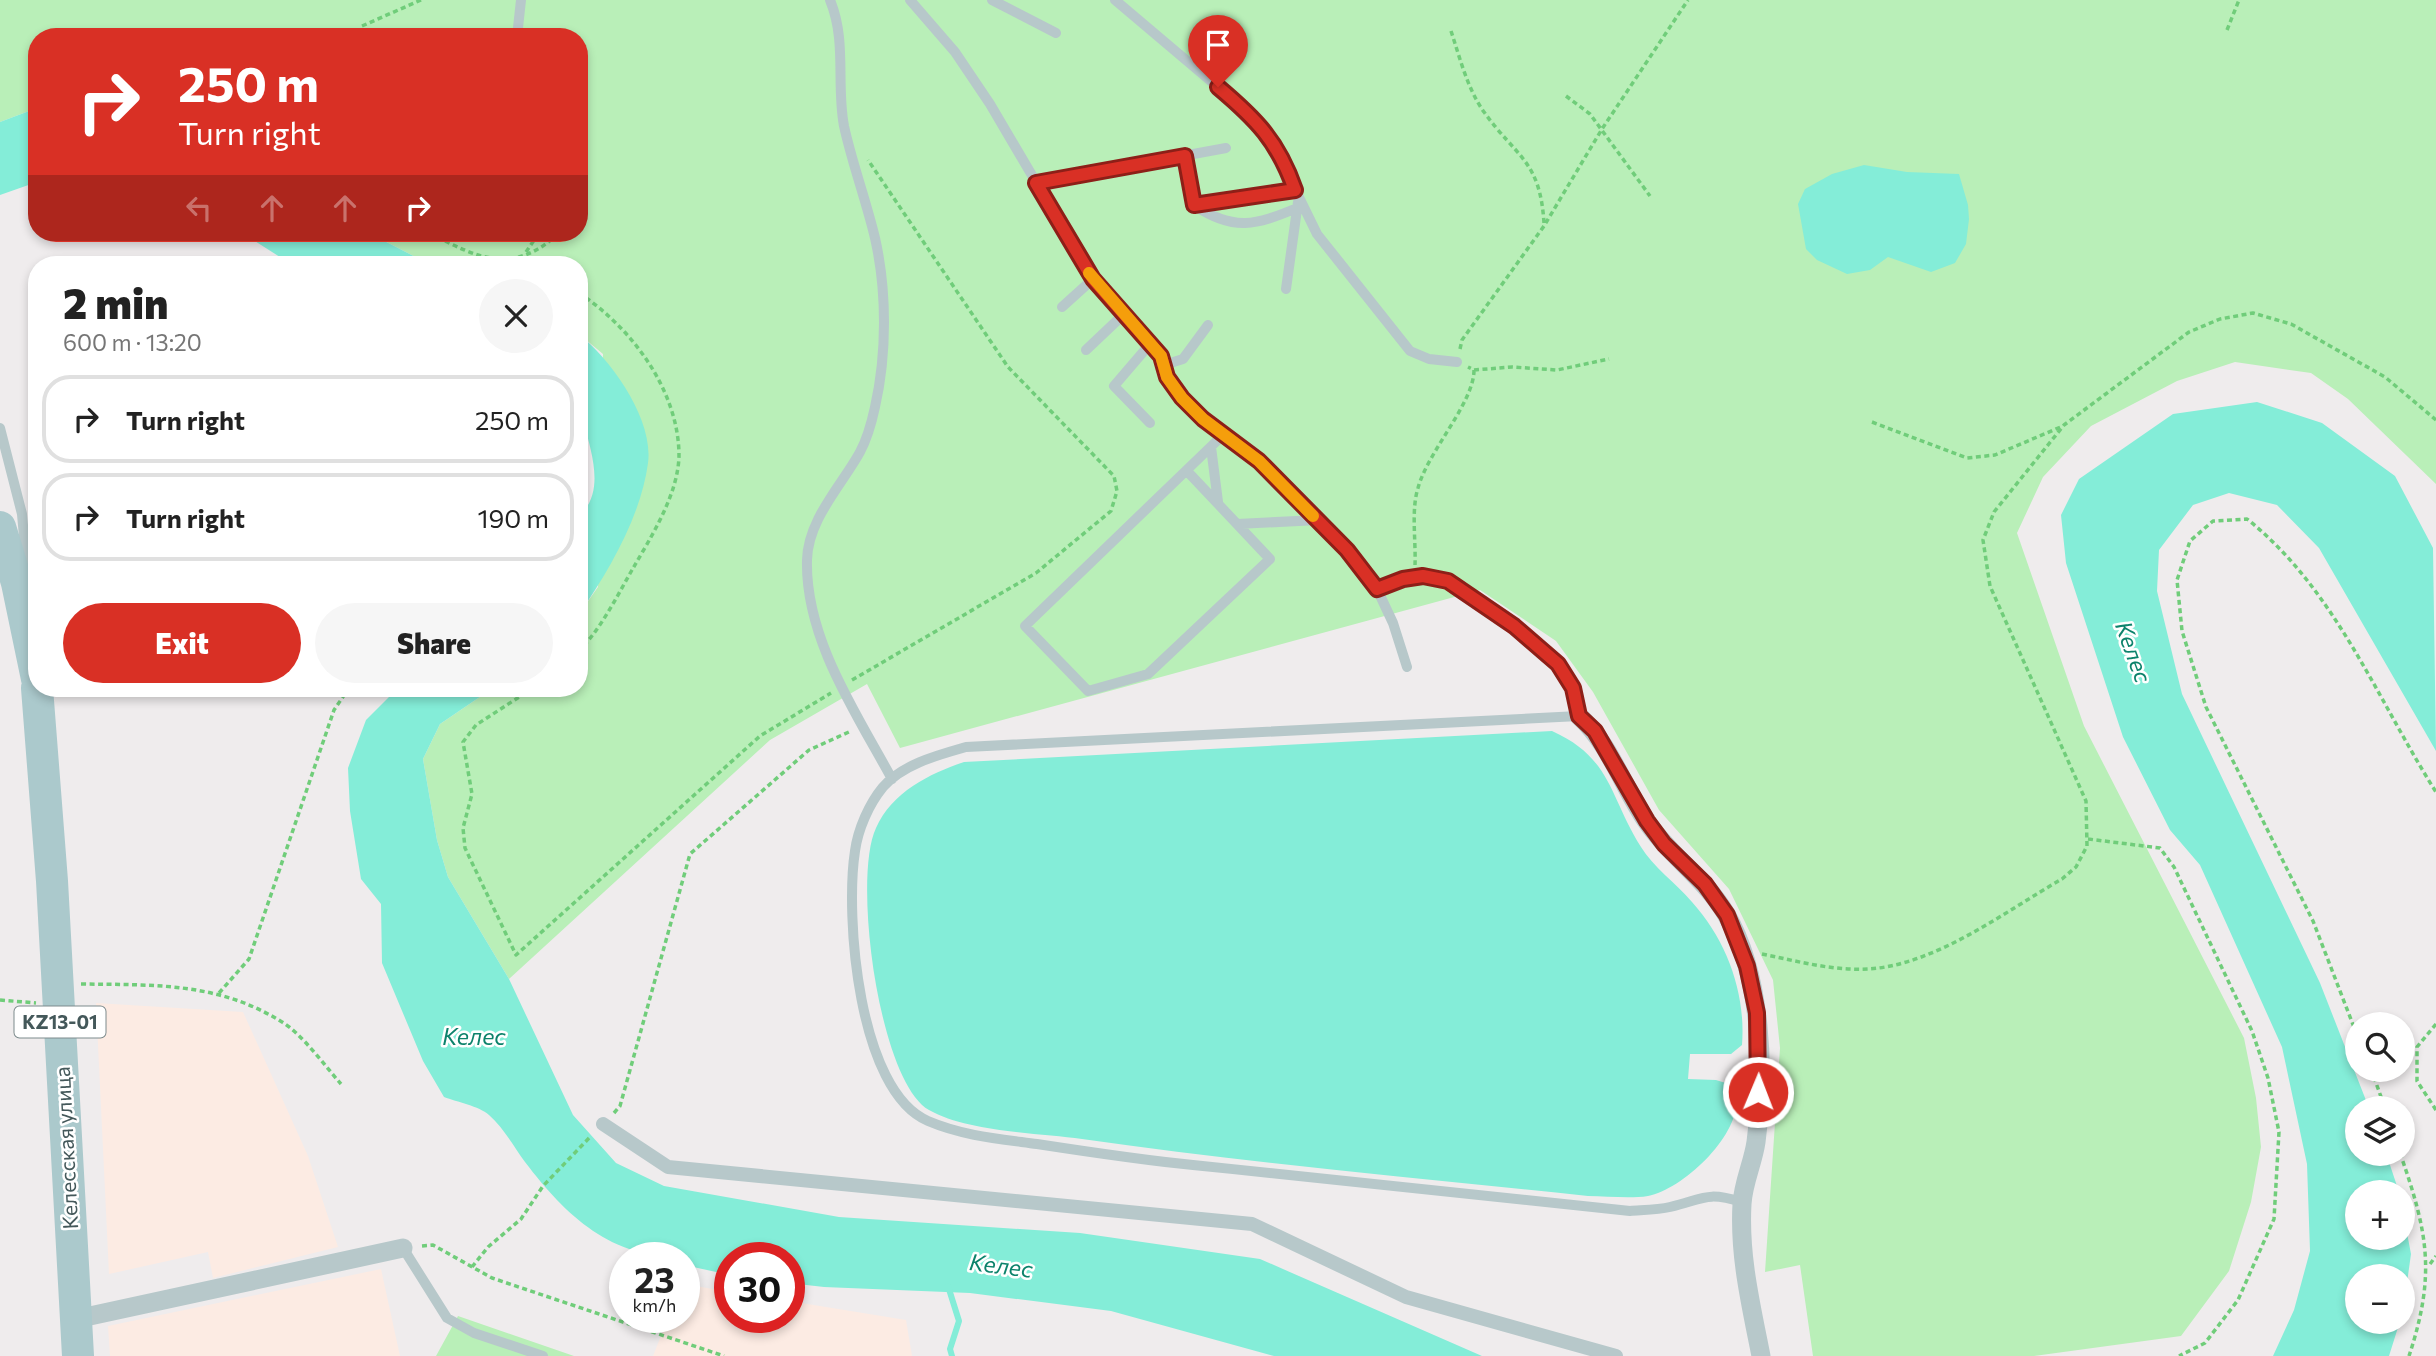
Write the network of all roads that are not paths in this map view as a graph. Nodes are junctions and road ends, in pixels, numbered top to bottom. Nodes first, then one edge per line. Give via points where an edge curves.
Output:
1 (521, 0) edge
2 (830, 0) edge
3 (910, 0) edge
4 (992, 0) edge
5 (1115, 0) edge
6 (518, 28) edge
7 (1056, 33) dead end
8 (1226, 148) dead end
9 (1185, 156) junction
10 (1036, 183) junction
11 (1297, 198) junction
12 (1194, 205) junction
13 (1093, 279) junction
14 (1286, 289) dead end
15 (1062, 307) dead end
16 (1124, 314) junction
17 (1208, 325) dead end
18 (1150, 344) junction
19 (1086, 351) dead end
20 (1457, 362) road end
21 (1164, 365) junction
22 (1150, 422) dead end
23 (0, 428) edge
24 (1224, 434) junction
25 (1211, 447) junction
26 (1187, 471) junction
27 (1218, 504) junction
28 (1318, 520) junction
29 (1237, 524) junction
30 (0, 527) edge
31 (28, 574) edge
32 (1377, 589) junction
33 (28, 633) edge
34 (1407, 667) dead end
35 (38, 697) edge
36 (1579, 716) junction
37 (892, 779) junction
38 (603, 1124) road end
39 (1742, 1202) junction
40 (403, 1248) joint
41 (76, 1319) junction
42 (78, 1356) edge
43 (543, 1356) edge
44 (1616, 1356) edge
45 (1761, 1356) edge

1 - 6 lane
2 - 37 lane via 842,47 844,123 875,241 882,296 882,361 862,450 815,526 806,558 810,601 825,648
3 - 10 lane via 955,52
4 - 7 lane
5 - 11 lane via 1258,121 1284,160
8 - 9 lane
9 - 10 lane
9 - 12 lane
10 - 13 lane
11 - 12 lane
11 - 12 lane via 1261,223 1247,225 1209,215
11 - 14 lane
11 - 20 lane via 1317,234 1410,351
13 - 15 lane
13 - 16 lane
16 - 18 lane
16 - 19 lane
17 - 21 lane via 1183,359
18 - 21 lane
18 - 22 lane via 1114,386
21 - 24 lane via 1182,398
23 - 31 lane via 23,514
24 - 25 lane
24 - 28 lane via 1259,461
25 - 26 lane
25 - 27 lane
26 - 27 lane
26 - 29 lane via 1025,626 1088,691 1148,674 1270,559
27 - 29 lane
28 - 29 lane
28 - 32 lane
30 - 33 main road
32 - 34 lane
32 - 36 lane via 1415,578 1448,581 1514,626 1558,664 1573,688
35 - 41 main road, Келесская улица / KZ13-01
36 - 37 lane via 967,747 933,757
36 - 39 street via 1595,731 1664,844 1705,884 1727,915 1740,949 1757,1013 1759,1067 1756,1142
37 - 39 lane via 864,817 855,849 851,916 858,985 872,1040 891,1085 906,1106 925,1119 959,1132 1138,1159 1630,1211 1670,1207 1702,1196 1719,1195
38 - 44 street via 668,1167 1252,1224 1406,1297
39 - 45 street via 1742,1262
40 - 41 street
40 - 43 lane via 447,1318 474,1333
41 - 42 main road, Келесская улица / KZ13-01

